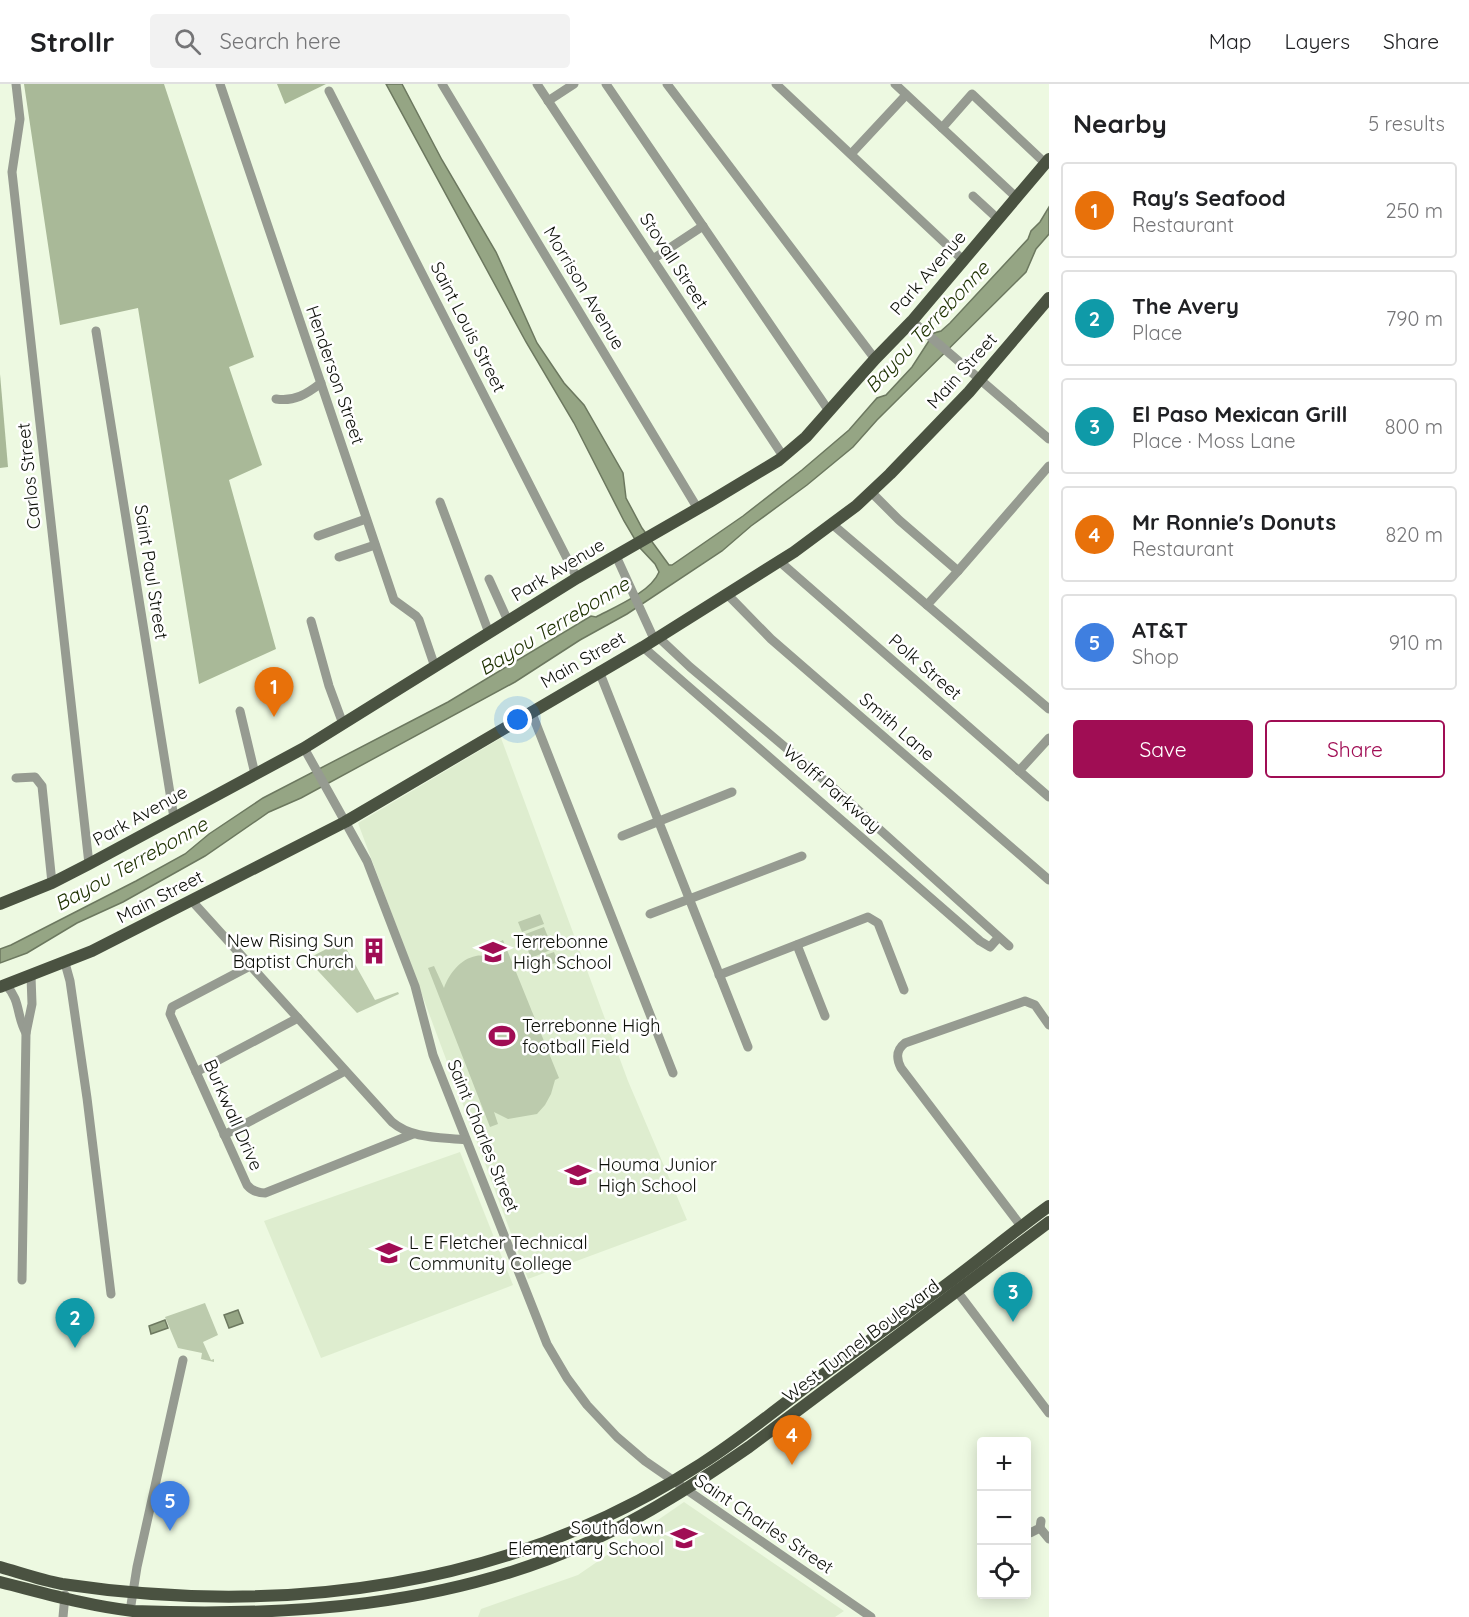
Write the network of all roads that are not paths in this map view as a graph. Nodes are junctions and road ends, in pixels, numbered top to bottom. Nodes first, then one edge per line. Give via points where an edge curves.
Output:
1 (16, 84) edge
2 (220, 84) edge
3 (442, 84) edge
4 (537, 84) edge
5 (574, 84) edge
6 (606, 84) edge
7 (667, 84) edge
8 (776, 84) edge
9 (895, 84) edge
10 (328, 91) dead end
11 (906, 95) junction
12 (548, 101) junction
13 (942, 128) junction
14 (851, 154) junction
15 (1047, 161) edge
16 (973, 196) dead end
17 (1016, 197) junction
18 (998, 219) junction
19 (703, 226) junction
20 (653, 259) junction
21 (963, 260) junction
22 (1049, 298) edge
23 (912, 321) junction
24 (96, 331) dead end
25 (875, 358) junction
26 (980, 380) junction
27 (321, 383) junction
28 (276, 399) dead end
29 (829, 411) junction
30 (1049, 439) edge
31 (783, 456) junction
32 (1049, 466) edge
33 (871, 492) junction
34 (440, 502) dead end
35 (698, 509) junction
36 (366, 519) junction
37 (832, 524) junction
38 (318, 536) dead end
39 (375, 545) junction
40 (616, 556) junction
41 (339, 557) dead end
42 (779, 561) junction
43 (958, 572) junction
44 (577, 578) junction
45 (489, 579) dead end
46 (727, 594) junction
47 (927, 604) junction
48 (311, 621) dead end
49 (508, 621) junction
50 (489, 633) junction
51 (656, 638) junction
52 (643, 646) junction
53 (435, 667) junction
54 (690, 667) junction
55 (599, 671) junction
56 (680, 679) junction
57 (1049, 709) edge
58 (240, 711) dead end
59 (531, 711) junction
60 (343, 724) junction
61 (1049, 738) edge
62 (304, 748) junction
63 (1019, 771) junction
64 (255, 774) junction
65 (16, 778) dead end
66 (732, 792) dead end
67 (1049, 797) edge
68 (174, 818) junction
69 (345, 822) junction
70 (658, 822) junction
71 (622, 836) dead end
72 (802, 856) dead end
73 (89, 864) junction
74 (1049, 880) edge
75 (52, 883) junction
76 (689, 898) junction
77 (192, 901) junction
78 (0, 904) edge
79 (650, 914) dead end
80 (998, 938) junction
81 (797, 945) junction
82 (1009, 946) dead end
83 (65, 963) junction
84 (250, 966) junction
85 (719, 975) junction
86 (31, 976) junction
87 (3, 986) edge
88 (904, 990) dead end
89 (825, 1016) dead end
90 (298, 1018) junction
91 (1049, 1025) edge
92 (26, 1033) junction
93 (748, 1047) dead end
94 (345, 1071) junction
95 (196, 1072) junction
96 (673, 1073) dead end
97 (413, 1134) junction
98 (224, 1135) junction
99 (466, 1140) junction
100 (1048, 1208) edge
101 (1049, 1222) edge
102 (1021, 1226) junction
103 (22, 1280) dead end
104 (953, 1287) junction
105 (111, 1294) dead end
106 (183, 1360) dead end
107 (1049, 1413) edge
108 (672, 1481) junction
109 (684, 1490) junction
110 (1031, 1532) edge
111 (1049, 1539) edge
112 (0, 1567) edge
113 (0, 1582) edge
114 (62, 1584) junction
115 (132, 1595) junction
116 (66, 1598) junction
117 (130, 1611) junction
118 (63, 1617) edge
119 (870, 1617) edge

1 - 73 street, Carlos Street via 20,119 12,172
2 - 27 street, Henderson Street
3 - 35 street, Morrison Avenue
4 - 12 street, Stovall Street
5 - 12 street
6 - 19 street
7 - 25 street
8 - 14 street
9 - 11 street
10 - 44 street, Saint Louis Street
11 - 13 street
11 - 14 street
12 - 20 street, Stovall Street
13 - 15 street via 972,94
13 - 17 street
14 - 21 street
15 - 17 main road, Park Avenue
16 - 18 street
17 - 18 main road, Park Avenue
18 - 21 main road, Park Avenue
19 - 20 street
19 - 29 street
20 - 31 street, Stovall Street
21 - 23 main road, Park Avenue
22 - 26 main road, Main Street
23 - 25 main road, Park Avenue
23 - 26 street
24 - 68 street, Saint Paul Street
25 - 29 main road, Park Avenue
26 - 30 street
26 - 33 main road, Main Street
27 - 28 street via 288,401
27 - 36 street, Henderson Street
29 - 31 main road, Park Avenue via 806,438
31 - 35 main road, Park Avenue
32 - 43 street
33 - 37 main road, Main Street
33 - 43 street
34 - 50 street
35 - 40 main road, Park Avenue
36 - 38 street
36 - 39 street, Henderson Street
37 - 42 main road, Main Street
37 - 47 street
39 - 41 street
39 - 53 street, Henderson Street via 394,600 419,620
40 - 44 main road, Park Avenue
40 - 51 street
42 - 46 main road, Main Street
42 - 63 street, Polk Street
43 - 47 street
44 - 49 main road, Park Avenue
45 - 49 street
46 - 51 main road, Main Street
46 - 74 street, Smith Lane via 771,639
47 - 57 street
48 - 60 street via 328,686
49 - 50 main road, Park Avenue
50 - 53 main road, Park Avenue
51 - 52 main road, Main Street
51 - 54 street
52 - 55 main road, Main Street
52 - 56 street, Wolff Parkway
53 - 60 main road, Park Avenue
54 - 56 street
54 - 80 street via 837,790
55 - 59 main road, Main Street
55 - 70 street
56 - 80 street, Wolff Parkway via 980,941 990,947
58 - 64 street
59 - 69 main road, Main Street
59 - 96 street
60 - 62 main road, Park Avenue
61 - 63 street
62 - 64 main road, Park Avenue
62 - 69 street, Saint Charles Street
63 - 67 street, Polk Street
64 - 68 main road, Park Avenue
65 - 75 street via 35,777 42,786
66 - 70 street
68 - 73 main road, Park Avenue
69 - 77 main road, Main Street
69 - 99 street, Saint Charles Street via 367,861 393,926 415,986 433,1055
70 - 71 street
70 - 76 street
72 - 76 street
73 - 75 main road, Park Avenue
75 - 78 main road, Park Avenue
76 - 79 street
76 - 85 street
77 - 83 main road, Main Street
77 - 84 street
80 - 82 street
81 - 85 street
81 - 88 street via 872,918 878,923
81 - 89 street
83 - 86 main road, Main Street
83 - 105 street via 87,1098
84 - 90 street
84 - 95 street, Burkwall Drive via 172,1007 170,1014
85 - 93 street
86 - 87 main road, Main Street
86 - 92 street via 32,1004
87 - 92 street via 16,996
90 - 94 street
90 - 95 street
91 - 102 street via 1035,1005 1024,1001 905,1043 897,1055 901,1068
92 - 103 street
94 - 97 street via 392,1122
94 - 98 street
95 - 98 street, Burkwall Drive
97 - 98 street, Burkwall Drive via 265,1193 247,1185
97 - 99 street
99 - 108 street, Saint Charles Street via 547,1344 567,1378 603,1423
100 - 102 main road, West Tunnel Boulevard
101 - 104 main road, West Tunnel Boulevard
102 - 104 main road, West Tunnel Boulevard
104 - 107 street
104 - 108 main road, West Tunnel Boulevard
104 - 109 main road, West Tunnel Boulevard via 749,1447
106 - 115 street
108 - 109 street, Saint Charles Street
108 - 115 main road, West Tunnel Boulevard via 616,1513 534,1549 398,1588 258,1602 198,1602
109 - 117 main road, West Tunnel Boulevard via 590,1542 415,1600 257,1617
109 - 119 street, Saint Charles Street
110 - 111 street via 1041,1524
112 - 114 main road, West Tunnel Boulevard
113 - 116 main road, West Tunnel Boulevard
114 - 115 main road, West Tunnel Boulevard
114 - 116 street
115 - 117 street
116 - 117 main road, West Tunnel Boulevard
116 - 118 street

